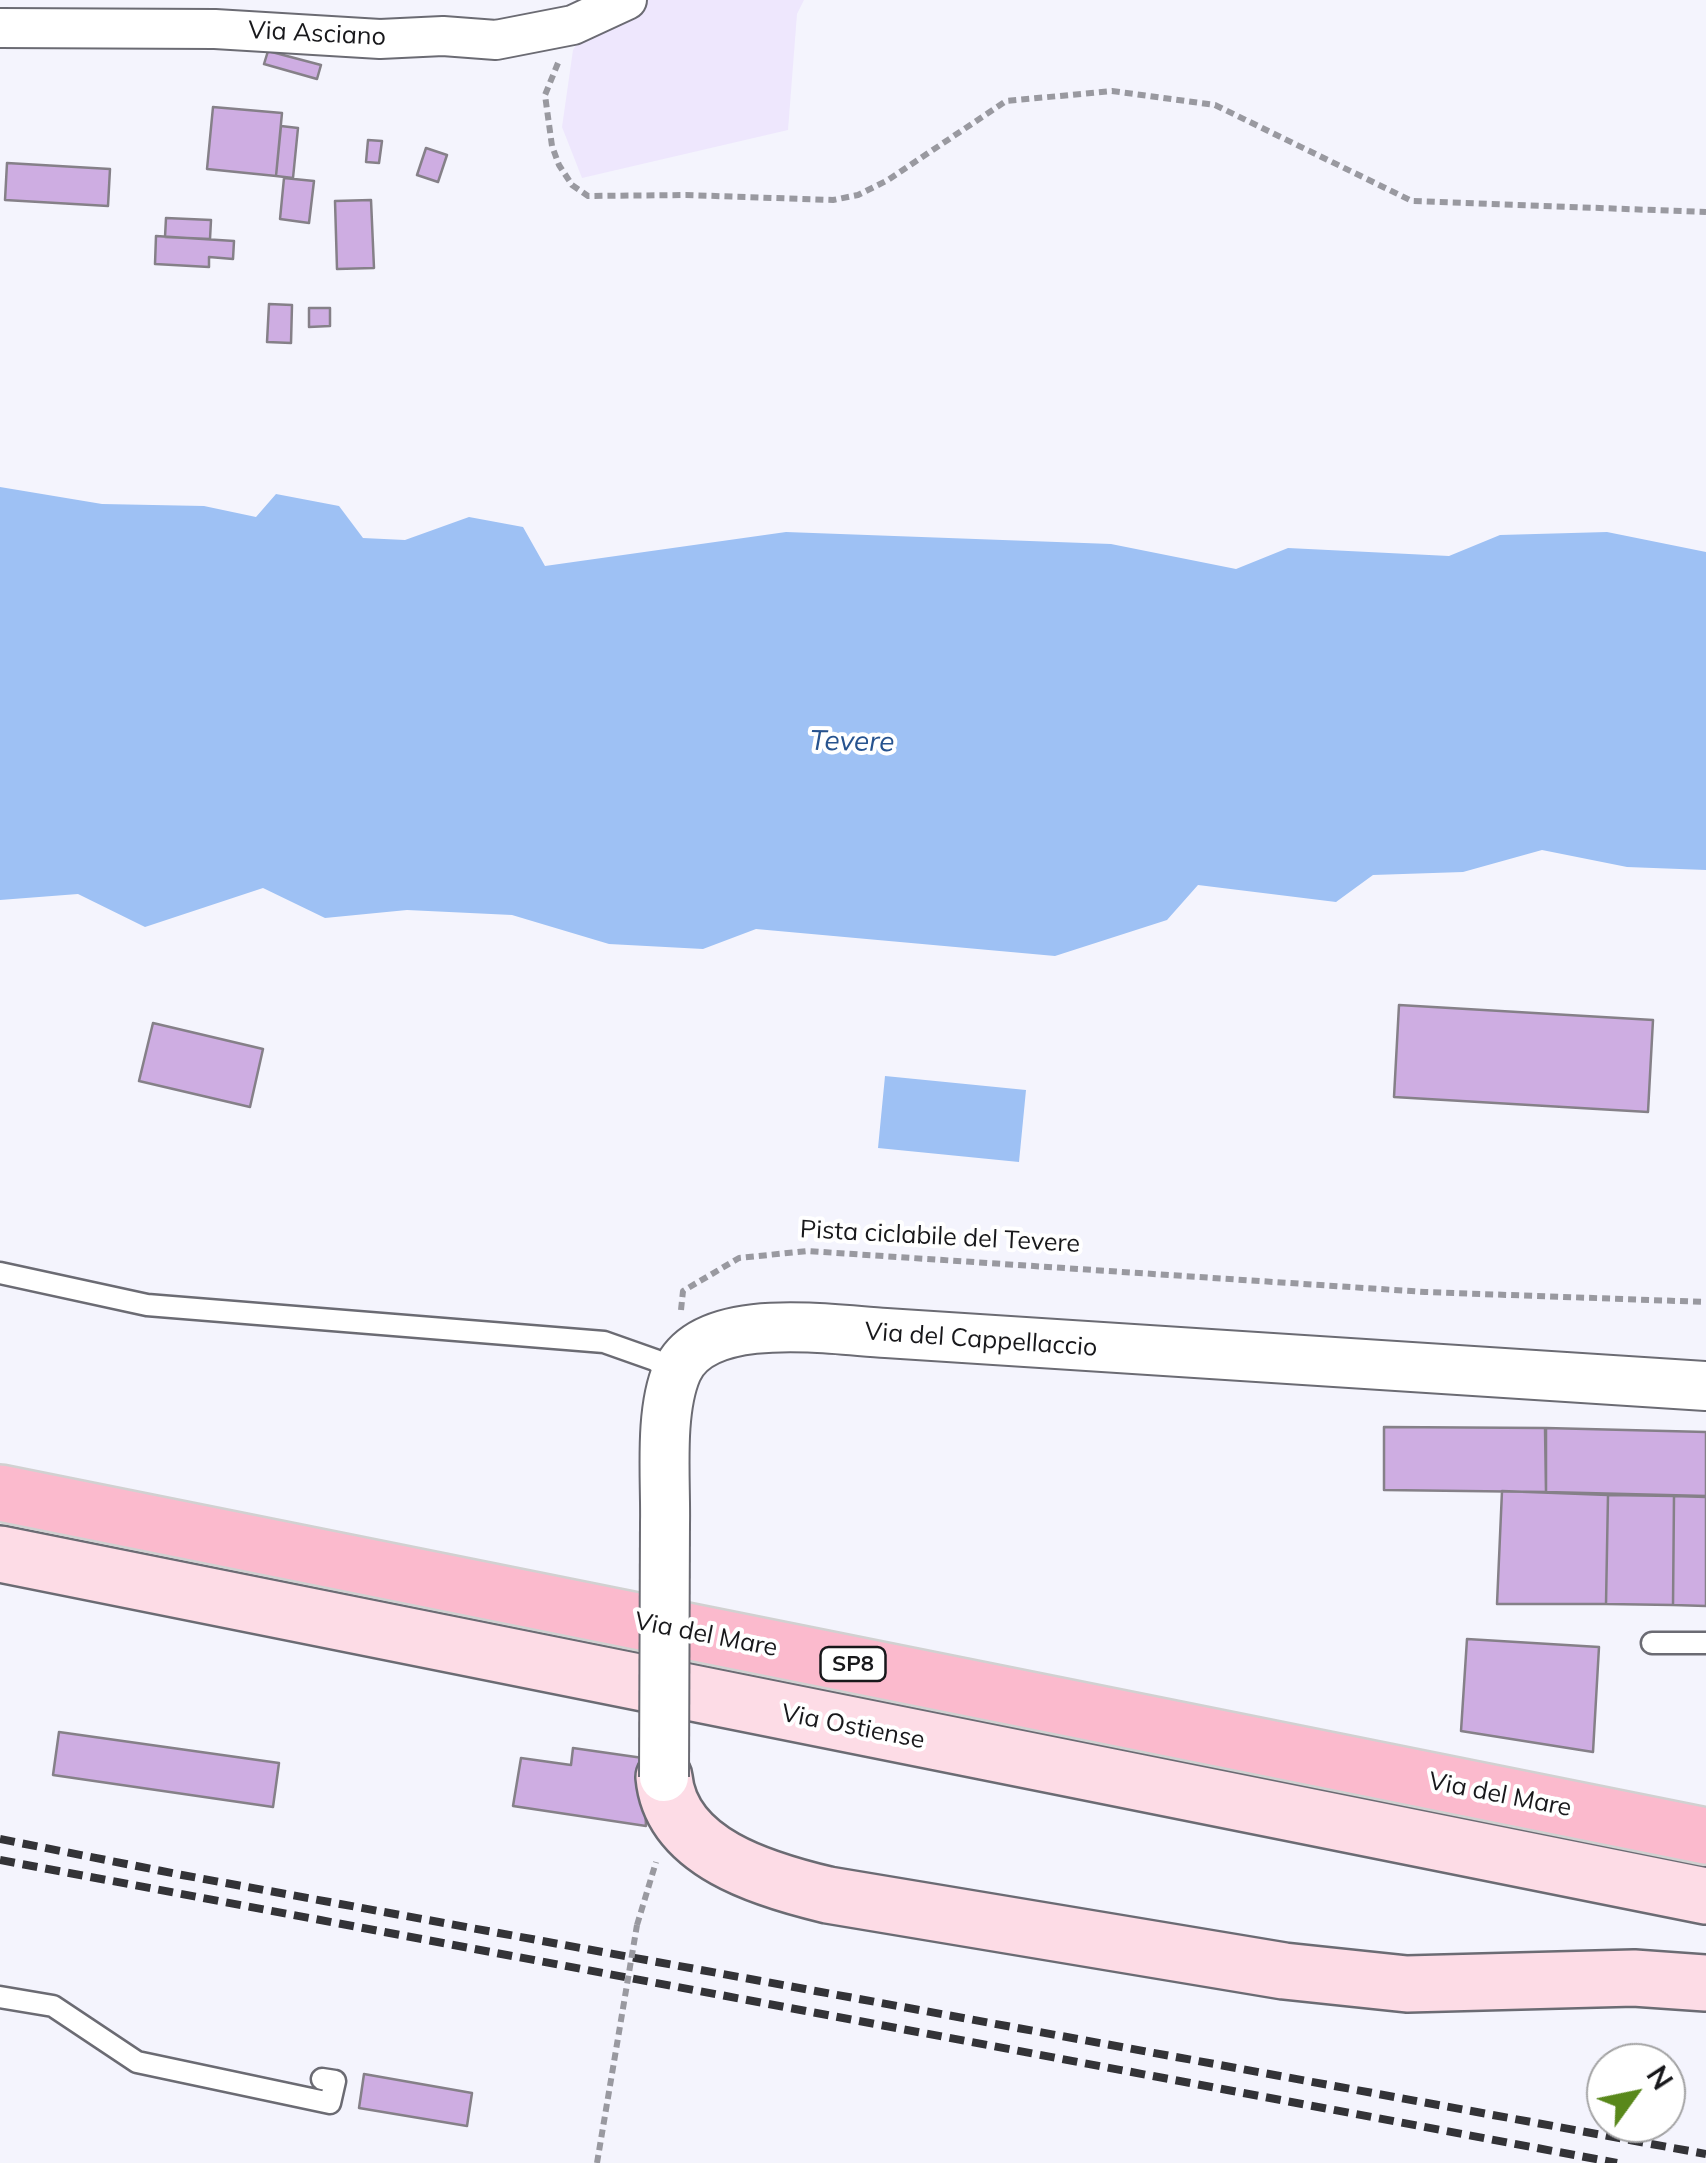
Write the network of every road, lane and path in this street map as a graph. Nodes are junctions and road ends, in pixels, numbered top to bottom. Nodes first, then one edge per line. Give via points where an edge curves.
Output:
1 (628, 0) edge
2 (574, 25) junction
3 (0, 28) edge
4 (1706, 212) edge
5 (0, 1273) edge
6 (1706, 1302) edge
7 (676, 1375) junction
8 (1706, 1386) edge
9 (0, 1492) edge
10 (0, 1554) edge
11 (1706, 1643) edge
12 (1652, 1644) dead end
13 (664, 1777) joint
14 (1706, 1836) edge
15 (657, 1860) dead end
16 (1706, 1896) edge
17 (1706, 1983) edge
18 (0, 1996) edge
19 (322, 2078) dead end
20 (597, 2163) edge

1 - 2 street, Via Asciano
2 - 3 street, Via Asciano via 496,40
2 - 4 path via 545,95 558,165 588,196 858,196 1006,101 1112,91 1214,106 1412,202
5 - 7 lane via 147,1305 576,1338 633,1350
6 - 7 path, Pista ciclabile del Tevere via 1425,1292 808,1251 738,1258 682,1290
7 - 8 street, Via del Cappellaccio via 692,1352 716,1339 772,1328
7 - 13 street, bridge via 667,1417
9 - 14 main road, Via del Mare / SP8
10 - 16 main road, Via Ostiense
11 - 12 lane
13 - 17 main road via 680,1822 704,1846 774,1879 839,1897 1375,1982
15 - 20 path, bridge via 637,1926
18 - 19 lane via 53,2006 137,2062 330,2104 335,2081

